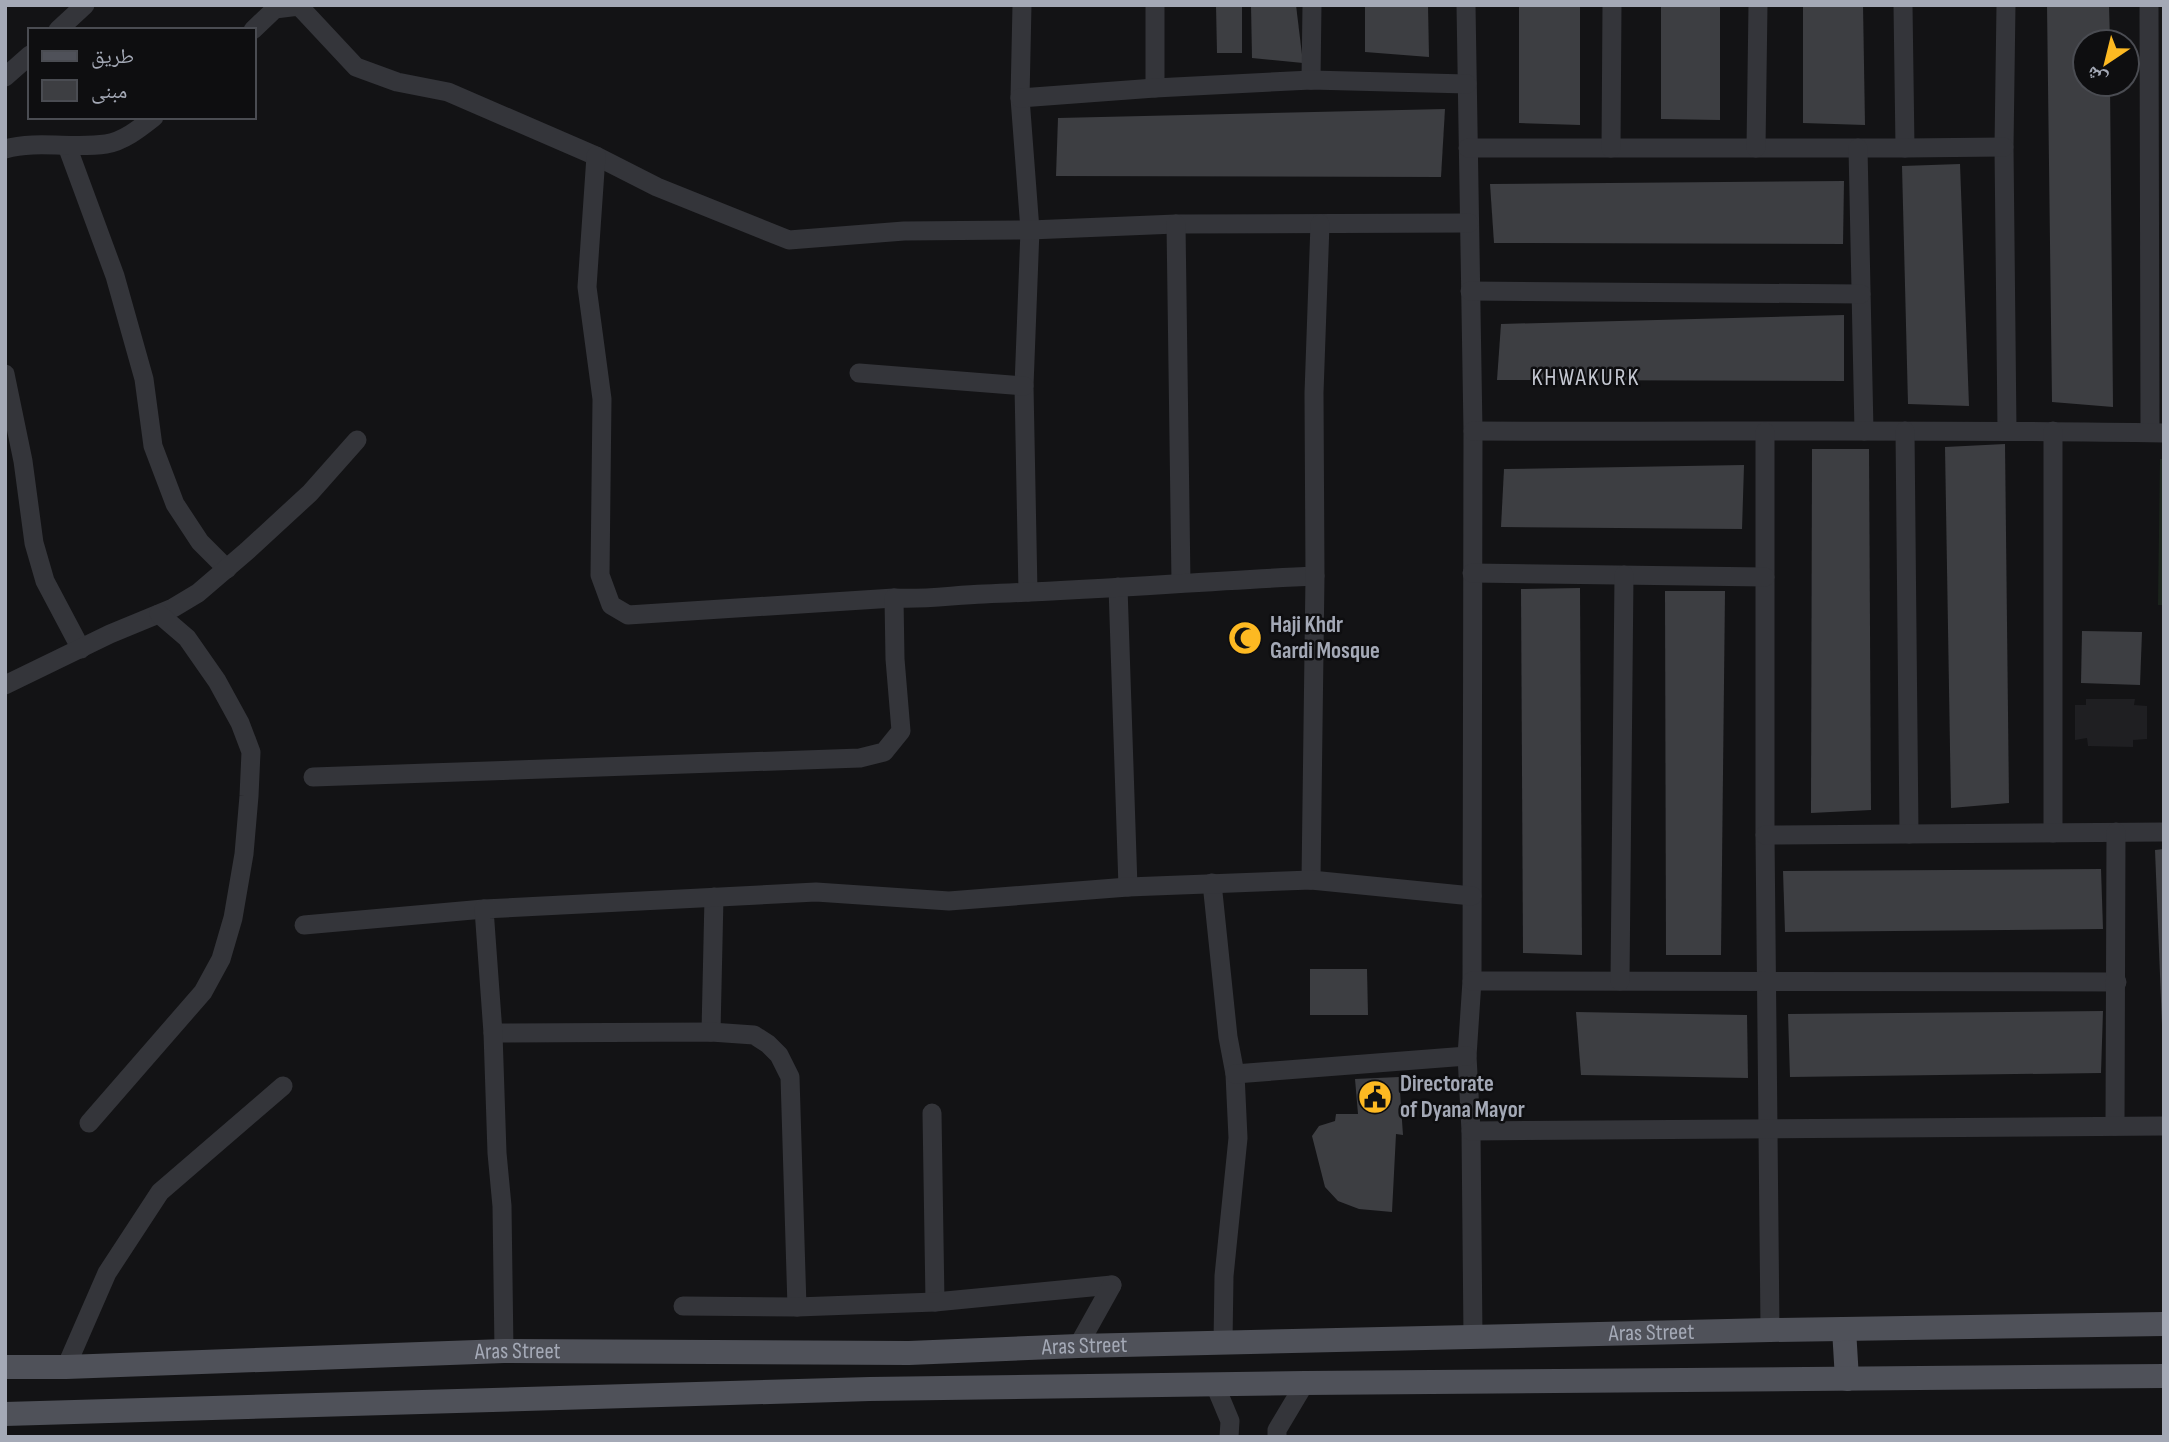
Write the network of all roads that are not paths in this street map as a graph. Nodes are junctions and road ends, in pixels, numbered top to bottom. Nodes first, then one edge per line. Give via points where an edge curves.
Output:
1 (85, 5) edge
2 (1023, 5) edge
3 (1155, 5) edge
4 (1312, 5) edge
5 (1466, 5) edge
6 (1612, 5) edge
7 (1758, 5) edge
8 (1903, 5) edge
9 (2006, 5) edge
10 (2149, 5) edge
11 (60, 28) edge
12 (255, 28) edge
13 (28, 57) edge
14 (5, 77) edge
15 (1311, 80) junction
16 (1467, 84) junction
17 (1155, 88) junction
18 (1020, 98) junction
19 (152, 119) edge
20 (67, 146) junction
21 (2004, 147) junction
22 (1468, 148) junction
23 (1611, 148) junction
24 (1756, 148) junction
25 (1858, 148) junction
26 (1905, 148) junction
27 (5, 149) edge
28 (596, 156) junction
29 (1469, 223) junction
30 (1175, 224) junction
31 (1320, 224) junction
32 (1030, 230) junction
33 (1470, 291) junction
34 (1861, 294) junction
35 (859, 373) dead end
36 (5, 374) edge
37 (1024, 386) junction
38 (2007, 430) junction
39 (1473, 431) junction
40 (1864, 431) junction
41 (1905, 431) junction
42 (2053, 431) junction
43 (1765, 432) junction
44 (2157, 433) edge
45 (357, 440) dead end
46 (227, 569) junction
47 (1472, 573) junction
48 (1624, 575) junction
49 (1315, 576) junction
50 (1765, 577) junction
51 (1181, 583) junction
52 (1118, 587) junction
53 (1028, 592) junction
54 (894, 598) junction
55 (159, 614) junction
56 (81, 649) junction
57 (5, 685) edge
58 (313, 777) dead end
59 (2116, 832) junction
60 (2164, 832) edge
61 (2053, 833) junction
62 (1909, 834) junction
63 (1765, 835) junction
64 (1311, 880) junction
65 (1212, 883) junction
66 (1128, 887) junction
67 (1472, 896) junction
68 (714, 897) junction
69 (484, 909) junction
70 (304, 925) dead end
71 (1472, 981) junction
72 (1620, 981) junction
73 (1766, 982) junction
74 (2117, 982) junction
75 (711, 1032) junction
76 (492, 1033) junction
77 (1467, 1056) junction
78 (1235, 1074) junction
79 (283, 1086) dead end
80 (932, 1113) dead end
81 (89, 1123) dead end
82 (2115, 1126) junction
83 (2164, 1126) edge
84 (1768, 1129) junction
85 (1471, 1131) junction
86 (934, 1301) junction
87 (683, 1306) dead end
88 (797, 1307) junction
89 (2164, 1324) edge
90 (1770, 1329) junction
91 (1844, 1329) junction
92 (1473, 1337) junction
93 (1223, 1343) junction
94 (1078, 1346) junction
95 (504, 1351) junction
96 (909, 1353) junction
97 (5, 1367) edge
98 (66, 1367) junction
99 (2164, 1376) edge
100 (1847, 1379) junction
101 (1305, 1383) junction
102 (1215, 1385) junction
103 (870, 1389) junction
104 (5, 1414) edge
105 (1228, 1437) edge
106 (1277, 1437) edge

1 - 11 street
2 - 18 street
3 - 17 street
4 - 15 street
5 - 16 street
6 - 23 street
7 - 24 street
8 - 26 street
9 - 21 street
10 - 44 street
12 - 28 street via 275,9 299,6 356,67 397,82 448,92
13 - 14 street
15 - 16 street
15 - 17 street
16 - 22 street
17 - 18 street
18 - 32 street
19 - 20 street via 138,131 108,144
20 - 27 street
20 - 46 street via 115,276 144,379 153,446 175,504 200,542
21 - 26 street
21 - 38 street
22 - 23 street
22 - 29 street
23 - 24 street
24 - 25 street
25 - 26 street
25 - 34 street
28 - 32 street via 657,187 789,240 904,231
28 - 54 street via 587,287 602,399 600,575 611,605 628,615
29 - 31 street
29 - 33 street
30 - 31 street
30 - 32 street
30 - 51 street
31 - 49 street via 1314,393
32 - 37 street
33 - 34 street
33 - 39 street
34 - 40 street
35 - 37 street
36 - 56 street via 34,543 45,581
37 - 53 street
38 - 41 street
38 - 42 street
39 - 43 street
39 - 47 street
40 - 41 street
40 - 43 street
41 - 62 street
42 - 44 street
42 - 61 street
43 - 50 street
45 - 46 street via 310,493
46 - 55 street via 198,593
47 - 48 street
47 - 67 street
48 - 50 street
48 - 72 street
49 - 51 street
49 - 64 street
50 - 63 street
51 - 52 street
52 - 53 street
52 - 66 street
53 - 54 street
54 - 58 street via 901,731 884,752 860,758
55 - 56 street
55 - 81 street via 187,638 217,681 251,752 244,854 221,959 203,992
56 - 57 street
59 - 60 street
59 - 61 street
59 - 74 street
61 - 62 street
62 - 63 street
63 - 73 street
64 - 65 street
64 - 67 street
65 - 66 street
65 - 78 street
66 - 68 street via 949,901 816,892
67 - 71 street
68 - 69 street
68 - 75 street
69 - 70 street
69 - 76 street
71 - 72 street
71 - 77 street
72 - 73 street
73 - 74 street
73 - 84 street
74 - 82 street
75 - 76 street
75 - 88 street via 754,1035 779,1055 790,1077
76 - 95 street
77 - 78 street
77 - 85 street
78 - 93 street via 1238,1138 1224,1276
79 - 98 street via 160,1192 107,1273
80 - 86 street
82 - 83 street
82 - 84 street
84 - 85 street
84 - 90 street
85 - 92 street
86 - 88 street
86 - 94 street via 1112,1285
87 - 88 street
89 - 91 main road, Aras Street
90 - 91 main road, Aras Street
90 - 92 main road, Aras Street
91 - 100 main road
92 - 93 main road, Aras Street
93 - 94 main road, Aras Street
94 - 96 main road, Aras Street
95 - 96 main road, Aras Street
95 - 98 main road, Aras Street
96 - 103 main road via 875,1372
97 - 98 main road, Aras Street
99 - 100 main road, Aras Street
100 - 101 main road, Aras Street
101 - 102 main road, Aras Street
101 - 106 street
102 - 103 main road, Aras Street
102 - 105 street via 1230,1421
103 - 104 main road, Aras Street

